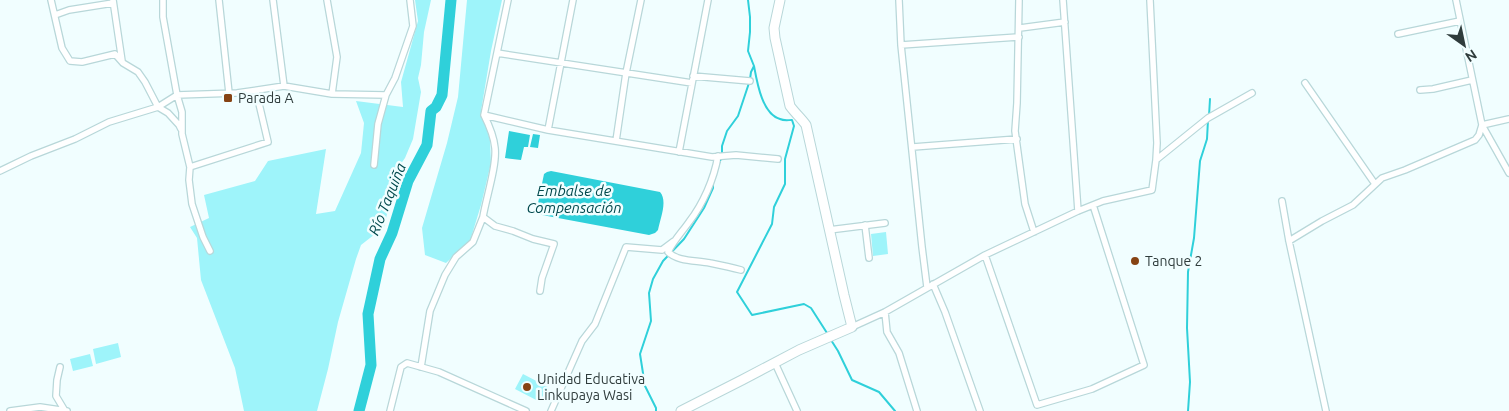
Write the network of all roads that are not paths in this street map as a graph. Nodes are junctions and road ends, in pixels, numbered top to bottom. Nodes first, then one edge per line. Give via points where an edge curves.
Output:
1 (51, 0) edge
2 (163, 0) edge
3 (219, 0) edge
4 (273, 0) edge
5 (327, 0) edge
6 (410, 0) edge
7 (508, 0) edge
8 (573, 0) edge
9 (641, 0) edge
10 (708, 0) edge
11 (780, 0) edge
12 (899, 0) edge
13 (1020, 0) edge
14 (1063, 0) edge
15 (1150, 0) edge
16 (1456, 0) edge
17 (113, 2) edge
18 (55, 15) junction
19 (1460, 21) junction
20 (1065, 22) junction
21 (1020, 28) junction
22 (1398, 34) dead end
23 (1019, 37) junction
24 (902, 45) junction
25 (497, 52) junction
26 (123, 63) junction
27 (562, 63) junction
28 (626, 73) junction
29 (693, 80) junction
30 (1472, 80) junction
31 (750, 81) dead end
32 (1305, 83) dead end
33 (284, 86) junction
34 (1420, 90) dead end
35 (256, 91) junction
36 (229, 93) junction
37 (1252, 93) dead end
38 (332, 94) junction
39 (177, 95) junction
40 (386, 95) junction
41 (158, 107) junction
42 (484, 115) junction
43 (1509, 119) edge
44 (1482, 126) junction
45 (548, 130) junction
46 (182, 134) junction
47 (1016, 139) junction
48 (616, 142) junction
49 (913, 148) junction
50 (680, 152) junction
51 (718, 156) junction
52 (778, 160) dead end
53 (1156, 160) junction
54 (374, 165) dead end
55 (190, 167) junction
56 (0, 171) edge
57 (1509, 173) edge
58 (1375, 184) junction
59 (1282, 201) dead end
60 (1093, 205) junction
61 (1078, 211) junction
62 (483, 217) junction
63 (885, 223) dead end
64 (865, 225) junction
65 (829, 230) junction
66 (1034, 232) junction
67 (674, 241) junction
68 (1289, 241) junction
69 (210, 252) dead end
70 (985, 255) junction
71 (869, 258) dead end
72 (741, 270) dead end
73 (930, 286) junction
74 (540, 291) dead end
75 (885, 312) junction
76 (852, 327) junction
77 (775, 363) junction
78 (60, 367) dead end
79 (421, 367) junction
80 (10, 411) edge
81 (65, 411) edge
82 (390, 411) edge
83 (526, 411) edge
84 (551, 411) edge
85 (682, 411) edge
86 (797, 411) edge
87 (916, 411) edge
88 (980, 411) edge
89 (1326, 411) edge

1 - 18 street
2 - 39 street
3 - 36 street
4 - 33 street
5 - 38 street via 337,57
6 - 40 street via 413,26
7 - 25 street
8 - 27 street
9 - 28 street
10 - 29 street
11 - 65 street via 775,38 790,106 806,125
12 - 24 street
13 - 21 street
14 - 20 street
15 - 53 street via 1158,143
16 - 19 street
17 - 18 street
17 - 26 street
18 - 26 street via 62,48 70,61 82,62 115,54
19 - 22 street
19 - 30 street
20 - 21 street
20 - 61 street
21 - 23 street
23 - 24 street
23 - 47 street
24 - 49 street
25 - 27 street
25 - 42 street
26 - 41 street via 138,72
27 - 28 street
27 - 45 street
28 - 29 street
28 - 48 street
29 - 31 street
29 - 50 street
30 - 34 street
30 - 44 street
32 - 58 street
33 - 35 street
33 - 38 street
35 - 36 street
35 - 55 street via 268,142
36 - 39 street
37 - 53 street via 1208,118
38 - 40 street
39 - 41 street
39 - 46 street via 182,112
40 - 54 street via 378,124
41 - 46 street via 179,125
41 - 56 street via 109,122
42 - 45 street
42 - 62 street via 495,146 495,158
43 - 44 street
44 - 57 street
44 - 58 street via 1475,140 1382,178
45 - 48 street
46 - 55 street
47 - 49 street
47 - 66 street via 1024,204
48 - 50 street
49 - 73 street via 922,247
50 - 51 street
51 - 52 street
51 - 67 street via 703,200
53 - 60 street via 1152,190
55 - 69 street via 192,204
58 - 68 street via 1353,205
59 - 68 street
60 - 61 street
60 - 70 street via 1144,365 1101,385 1038,405
61 - 66 street
62 - 74 street via 495,226 554,244
62 - 79 street via 473,242 456,257 445,275 430,311
63 - 64 street
64 - 65 street
64 - 71 street
65 - 76 street
66 - 70 street
67 - 72 street via 668,252 673,256
67 - 84 street via 662,250 626,246 596,324 582,341
68 - 89 street
70 - 73 street
73 - 75 street
73 - 88 street via 944,312
75 - 76 street
75 - 87 street via 887,332 899,353
76 - 77 street
77 - 85 street
77 - 86 street
78 - 81 street via 56,396
79 - 82 street via 407,363 401,367
79 - 83 street via 454,378
80 - 81 street via 40,407

